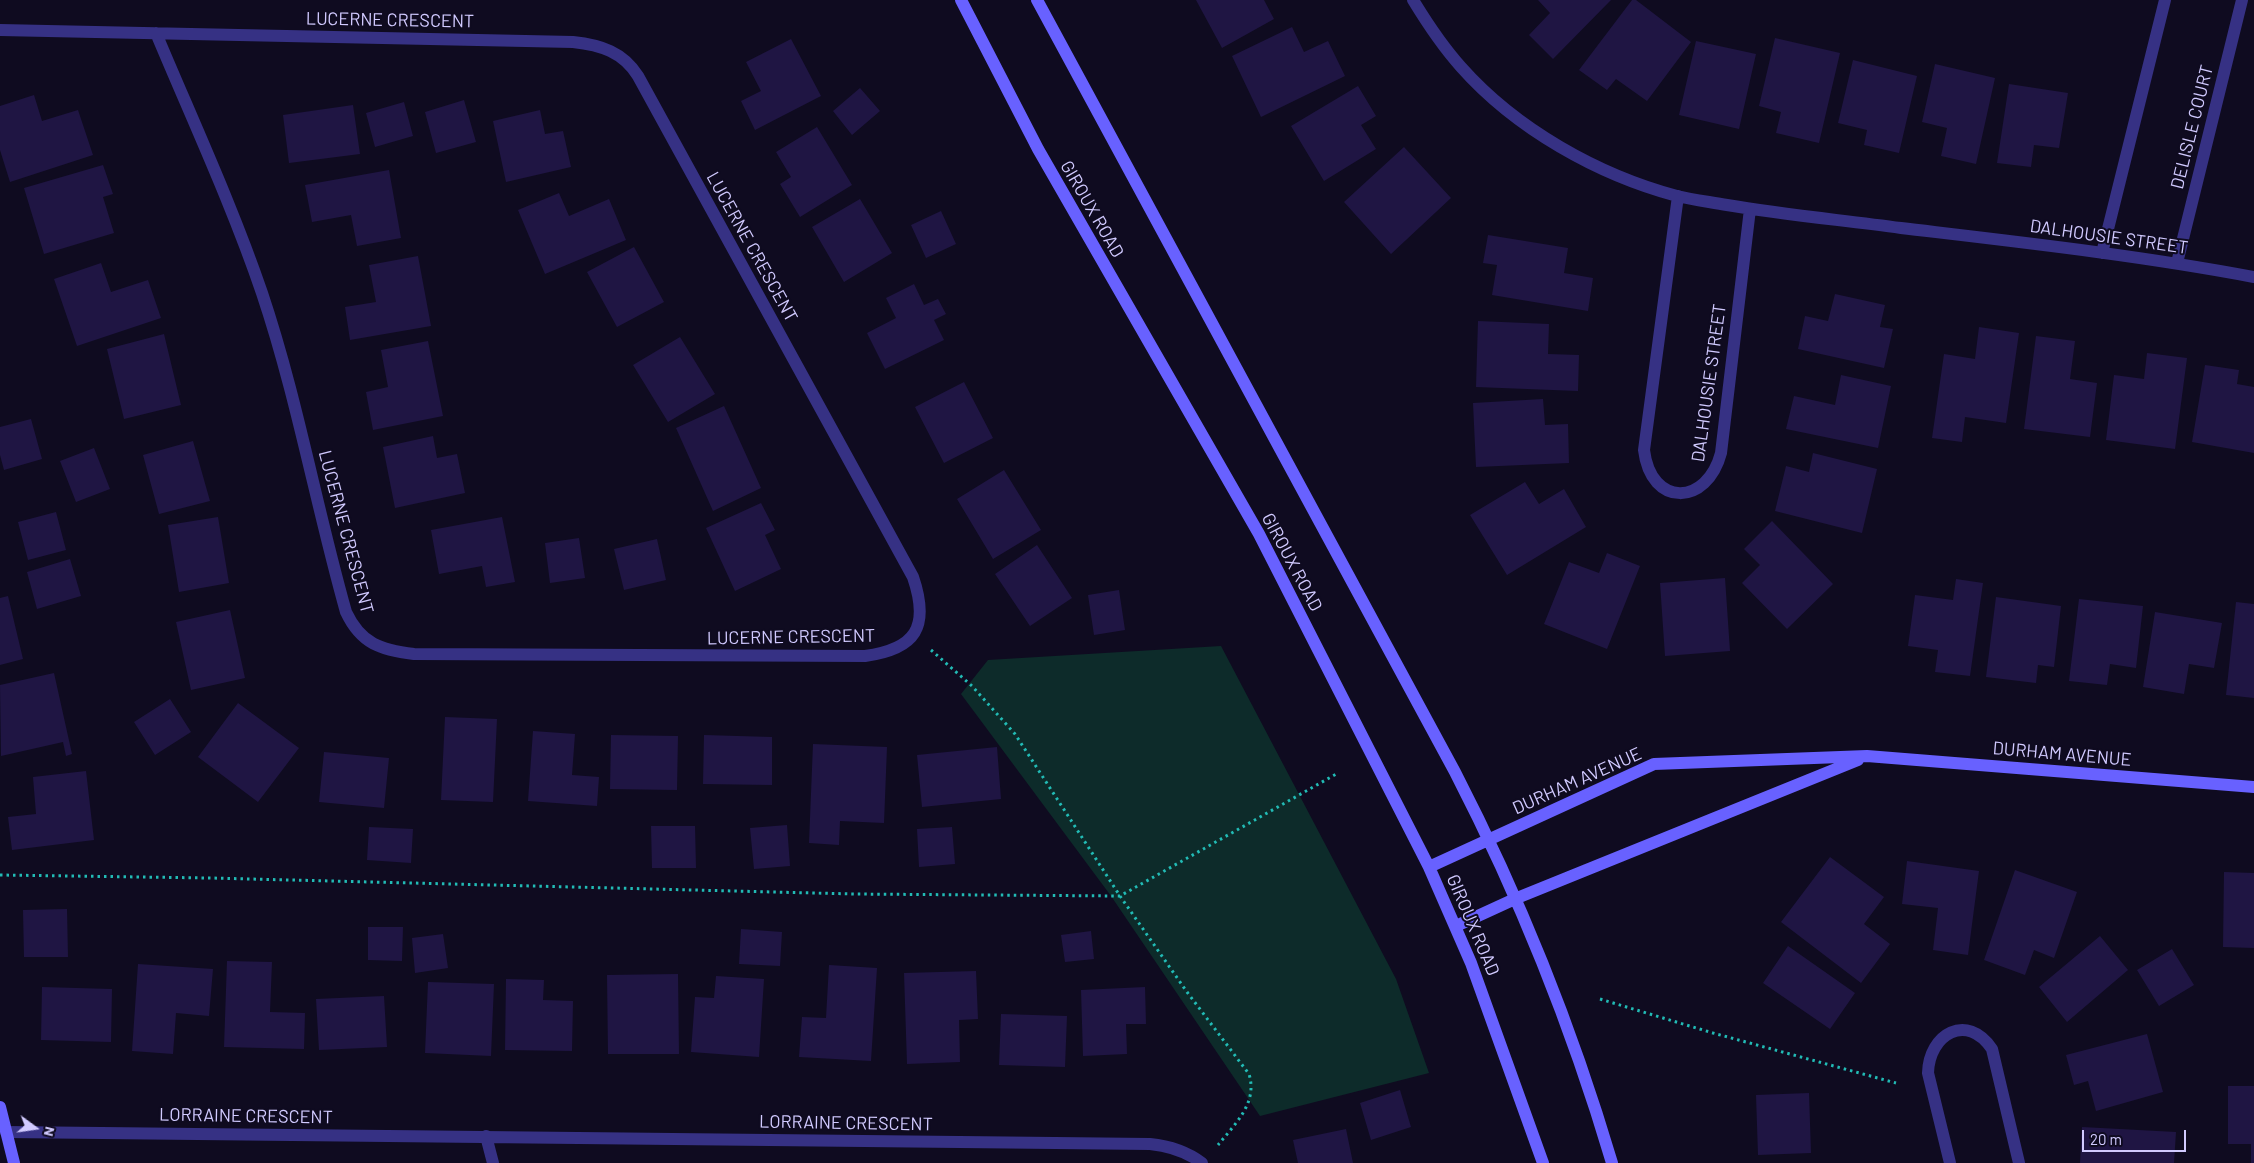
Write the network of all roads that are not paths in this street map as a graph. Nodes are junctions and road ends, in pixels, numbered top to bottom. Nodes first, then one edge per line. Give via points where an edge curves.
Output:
1 (961, 0) edge
2 (1037, 0) edge
3 (1413, 0) edge
4 (2165, 0) edge
5 (2242, 0) edge
6 (0, 30) edge
7 (156, 33) junction
8 (1678, 196) junction
9 (1750, 209) junction
10 (2102, 253) junction
11 (2177, 263) junction
12 (2254, 277) edge
13 (1867, 756) junction
14 (2254, 787) edge
15 (1490, 840) junction
16 (1429, 867) junction
17 (1517, 898) junction
18 (1456, 926) junction
19 (0, 1107) edge
20 (6, 1132) junction
21 (486, 1136) junction
22 (14, 1163) edge
23 (493, 1163) edge
24 (1202, 1163) edge
25 (1543, 1163) edge
26 (1612, 1163) edge
27 (1950, 1163) edge
28 (2019, 1163) edge

1 - 16 main road, GIROUX ROAD via 1038,149 1259,534
2 - 15 main road
3 - 8 street, DALHOUSIE STREET via 1462,68 1493,99 1524,123 1593,164 1634,183
4 - 10 street
5 - 11 street, DELISLE COURT
6 - 7 street, LUCERNE CRESCENT
7 - 7 street, LUCERNE CRESCENT via 262,292 296,411 346,612 365,639 390,650 414,654 865,656 896,649 914,635 919,609 913,577 638,76 623,58 602,47 573,42
8 - 9 street, DALHOUSIE STREET
8 - 9 street, DALHOUSIE STREET via 1644,450 1646,463 1656,483 1675,493 1702,486 1717,467
9 - 10 street, DALHOUSIE STREET
10 - 11 street, DALHOUSIE STREET
11 - 12 street, DALHOUSIE STREET
13 - 14 main road, DURHAM AVENUE
13 - 15 main road, DURHAM AVENUE via 1654,764
13 - 17 main road, DURHAM AVENUE
15 - 16 main road, DURHAM AVENUE
15 - 17 main road
16 - 18 main road, GIROUX ROAD
17 - 18 main road, DURHAM AVENUE
17 - 26 main road
18 - 25 main road, GIROUX ROAD
19 - 20 main road
20 - 21 street, LORRAINE CRESCENT
20 - 22 main road
21 - 23 street
21 - 24 street, LORRAINE CRESCENT via 1150,1144 1169,1146
27 - 28 street via 1928,1073 1928,1059 1942,1038 1953,1031 1966,1030 1985,1039 1992,1049

